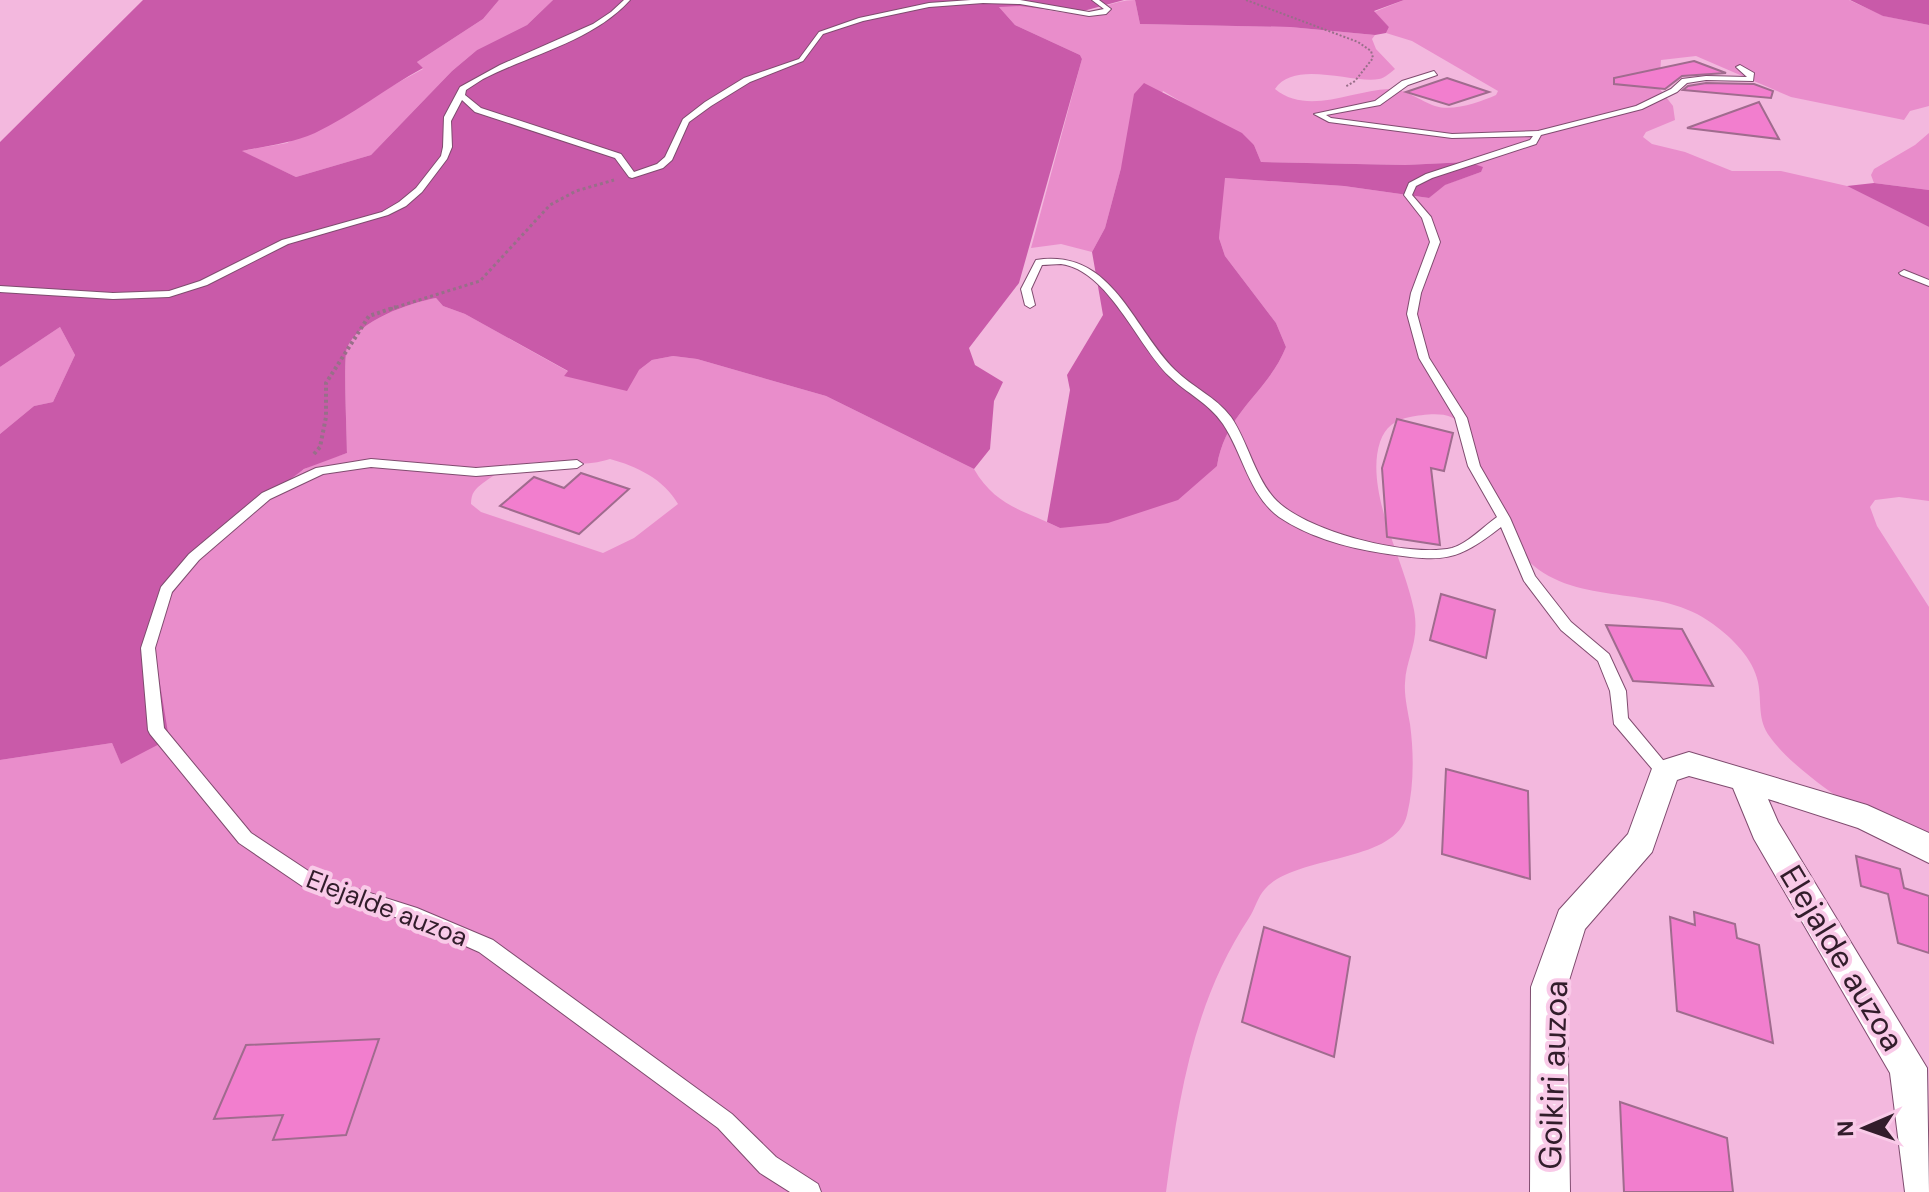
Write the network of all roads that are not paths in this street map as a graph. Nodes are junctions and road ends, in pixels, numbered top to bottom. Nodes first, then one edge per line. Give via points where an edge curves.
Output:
1 (627, 0) edge
2 (1095, 0) edge
3 (1740, 67) dead end
4 (1434, 73) dead end
5 (462, 96) junction
6 (1538, 133) junction
7 (1904, 273) dead end
8 (1929, 283) edge
9 (0, 289) edge
10 (1030, 305) dead end
11 (577, 464) dead end
12 (1504, 518) junction
13 (1665, 772) junction
14 (1744, 779) junction
15 (1929, 849) edge
16 (810, 1192) edge
17 (1550, 1192) edge
18 (1925, 1192) edge

1 - 5 lane via 613,15 569,38 482,73
2 - 5 lane via 1108,9 1089,14 1020,2 929,5 821,33 801,60 747,80 708,104 686,121 669,158 632,175 618,156 478,110
3 - 6 lane via 1750,79 1685,81 1654,104
4 - 6 lane via 1405,83 1377,103 1318,114 1329,120 1452,136
5 - 9 lane via 447,117 447,152 428,180 401,207 364,223 288,241 204,283 155,296
6 - 12 lane via 1533,142 1429,176 1412,185 1408,195 1426,217 1435,242 1412,314 1424,358 1461,418 1474,466
7 - 8 lane
10 - 12 lane via 1026,289 1039,262 1078,263 1106,286 1168,370 1226,418 1270,501 1295,523 1356,543 1455,552
11 - 16 lane, Elejalde auzoa via 476,472 371,463 320,471 266,496 194,557 166,590 148,648 156,730 245,838 311,882 417,916 486,946 725,1121 768,1165
12 - 13 lane via 1529,578 1566,626 1604,658 1618,691 1620,720
13 - 14 street via 1689,764
13 - 17 street, Goikiri auzoa via 1641,842 1571,921 1549,987
14 - 15 street via 1867,818
14 - 18 street, Elejalde auzoa via 1765,829 1908,1068

